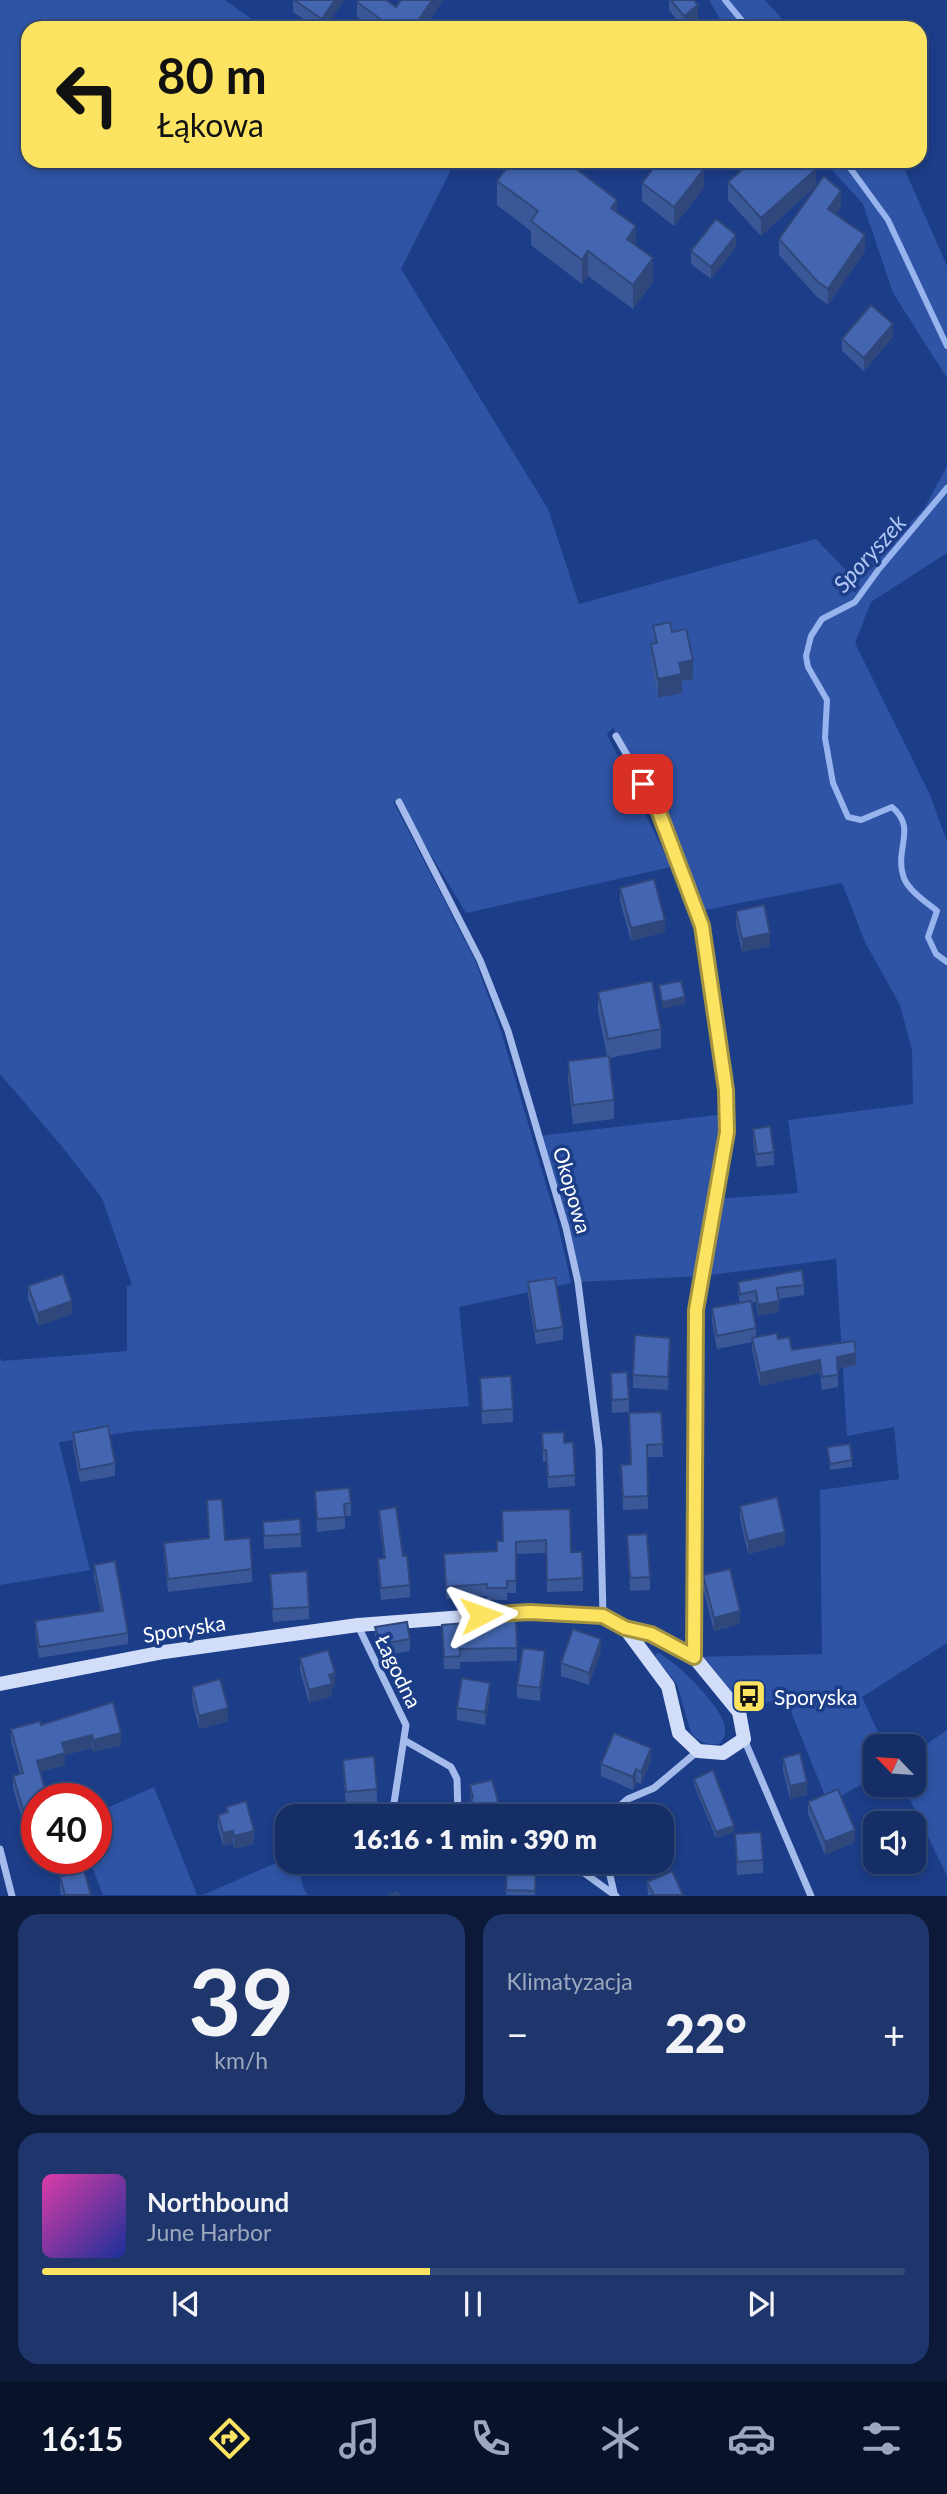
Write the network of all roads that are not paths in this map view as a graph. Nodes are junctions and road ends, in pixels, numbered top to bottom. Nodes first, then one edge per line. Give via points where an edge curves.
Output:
1 (616, 736) dead end
2 (399, 802) dead end
3 (603, 1616) junction
4 (358, 1625) junction
5 (625, 1628) junction
6 (694, 1657) junction
7 (0, 1684) edge
8 (744, 1739) junction
9 (404, 1740) junction
10 (698, 1751) junction
11 (394, 1804) edge
12 (458, 1804) edge
13 (622, 1804) edge
14 (0, 1849) edge
15 (586, 1874) edge
16 (610, 1874) edge
17 (615, 1894) edge
18 (12, 1895) edge
19 (811, 1895) edge

1 - 6 street via 657,807 702,926 726,1090 727,1132 696,1310
2 - 3 street, Okopowa via 485,972 508,1031 566,1228 578,1282 599,1449
3 - 4 street, Sporyska via 530,1612
3 - 5 street, Sporyska
4 - 7 street, Sporyska via 164,1652
4 - 9 street, Łagodna via 406,1725
5 - 6 street, Sporyska via 651,1634
5 - 10 street, Sporyska via 668,1686 679,1733
6 - 8 street, Sporyska via 739,1712
8 - 10 street via 723,1753
8 - 19 street, Sporyska
9 - 11 street, Łagodna
9 - 12 street via 451,1767 457,1779
10 - 13 street via 654,1788
14 - 18 street
15 - 17 street
16 - 17 street

